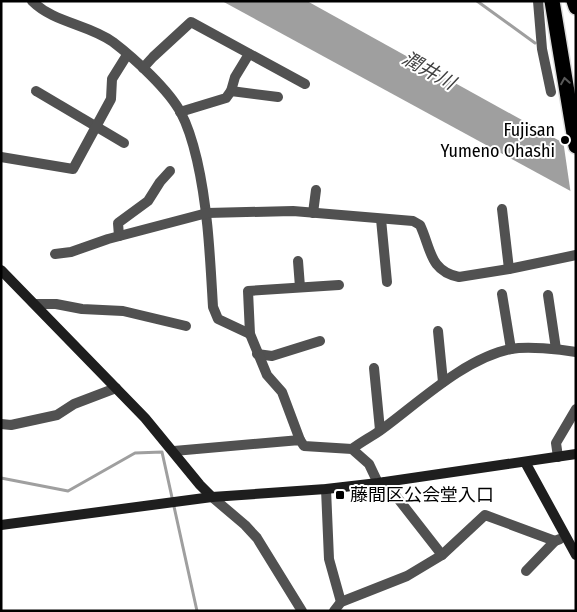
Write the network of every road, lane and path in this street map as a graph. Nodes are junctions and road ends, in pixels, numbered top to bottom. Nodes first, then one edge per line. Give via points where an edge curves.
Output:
1 (32, 1) edge
2 (538, 1) edge
3 (552, 1) edge
4 (574, 1) edge
5 (576, 7) edge
6 (249, 54) junction
7 (127, 55) junction
8 (143, 68) junction
9 (305, 84) dead end
10 (36, 91) dead end
11 (231, 91) junction
12 (551, 92) dead end
13 (278, 97) dead end
14 (180, 112) junction
15 (96, 127) junction
16 (124, 143) dead end
17 (576, 146) edge
18 (1, 157) edge
19 (170, 171) dead end
20 (316, 190) dead end
21 (502, 209) dead end
22 (207, 213) junction
23 (313, 213) junction
24 (381, 220) junction
25 (119, 236) junction
26 (56, 254) dead end
27 (576, 255) edge
28 (298, 261) dead end
29 (509, 269) junction
30 (1, 270) edge
31 (387, 282) dead end
32 (339, 285) dead end
33 (300, 287) junction
34 (502, 294) dead end
35 (548, 295) dead end
36 (35, 304) junction
37 (186, 326) dead end
38 (438, 331) dead end
39 (250, 334) junction
40 (320, 340) dead end
41 (511, 349) junction
42 (556, 349) junction
43 (576, 352) edge
44 (258, 354) junction
45 (374, 368) dead end
46 (443, 382) junction
47 (116, 388) junction
48 (576, 409) edge
49 (1, 424) edge
50 (380, 430) junction
51 (300, 440) junction
52 (352, 448) junction
53 (174, 451) junction
54 (576, 454) edge
55 (558, 457) junction
56 (525, 462) junction
57 (381, 483) junction
58 (326, 489) junction
59 (212, 497) junction
60 (1, 525) edge
61 (570, 540) edge
62 (555, 541) junction
63 (442, 555) junction
64 (576, 555) edge
65 (526, 571) dead end
66 (341, 602) junction
67 (302, 611) edge
68 (334, 611) edge

1 - 7 street via 52,16 112,42
2 - 12 street via 542,49
17 -> 3 highway
4 - 5 highway
6 - 8 street via 191,22
6 - 9 street
6 - 11 street via 235,77
7 - 8 street
7 - 15 street via 112,79 111,99
8 - 14 street
10 - 15 street
11 - 13 street
11 - 14 street via 226,98
14 - 22 street via 190,133
15 - 16 street
15 - 18 street via 73,169
19 - 25 street via 148,201 118,223
20 - 23 street
21 - 29 street
22 - 23 street
22 - 25 street
22 - 39 street via 213,307 218,319
23 - 24 street
24 - 29 street via 413,221 420,225 432,260 451,276
24 - 31 street
25 - 26 street
27 - 29 street
28 - 33 street
30 - 36 street
32 - 33 street
33 - 39 street via 248,291
34 - 41 street
35 - 42 street
36 - 37 street via 123,311
36 - 47 street
38 - 46 street
39 - 44 street
40 - 44 street via 272,356
41 - 42 street
41 - 46 street via 490,356
42 - 43 street
44 - 51 street via 267,375 282,392
45 - 50 street
46 - 50 street
47 - 49 street via 74,404 57,415 11,425
47 - 53 street
48 - 55 street via 556,443
50 - 52 street
51 - 52 street via 304,446
51 - 53 street
52 - 57 street via 369,464
53 - 59 street
54 - 55 street
55 - 56 street
56 - 57 street
56 - 61 street
57 - 58 street
57 - 63 street
58 - 59 street
58 - 66 street via 329,559
59 - 60 street
59 - 67 street via 257,538
61 - 62 street
61 - 64 street
62 - 63 street via 486,515
62 - 65 street
63 - 66 street via 407,576
66 - 68 street

